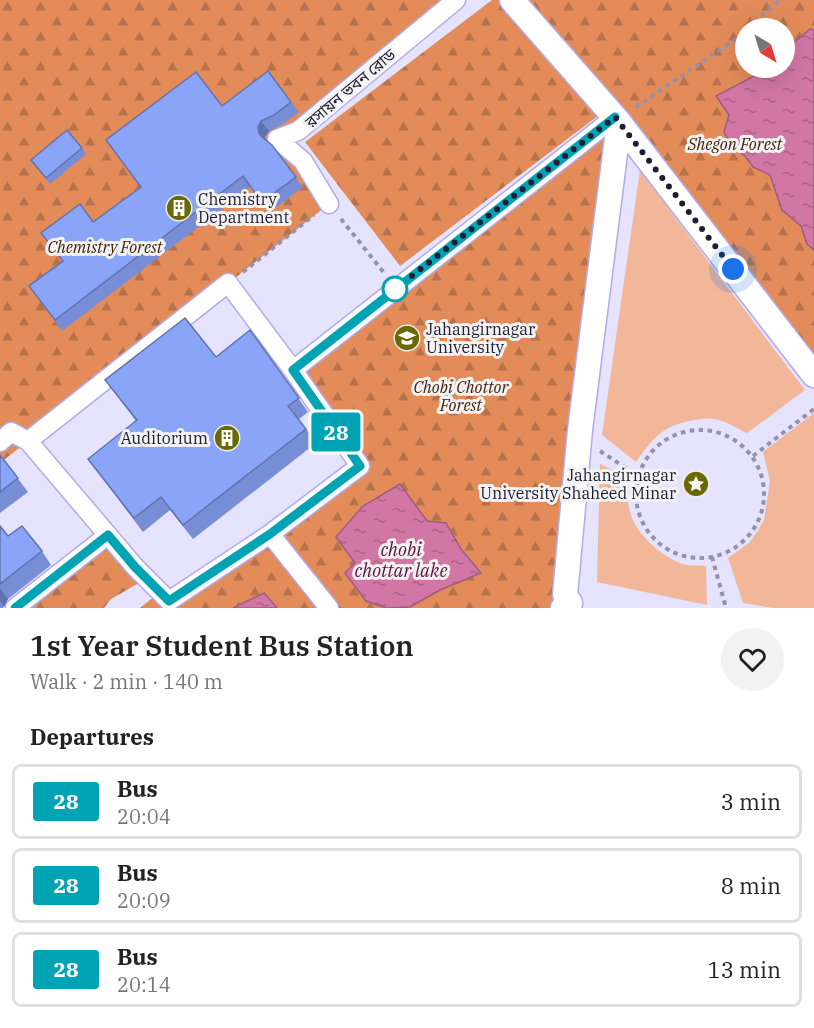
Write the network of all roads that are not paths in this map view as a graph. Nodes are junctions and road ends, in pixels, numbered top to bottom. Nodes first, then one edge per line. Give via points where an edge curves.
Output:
1 (456, 0) edge
2 (512, 0) edge
3 (617, 119) junction
4 (329, 204) road end
5 (293, 370) junction
6 (814, 375) edge
7 (28, 441) junction
8 (0, 442) edge
9 (270, 534) junction
10 (108, 535) junction
11 (562, 604) edge
12 (15, 608) edge
13 (330, 608) edge

1 - 4 street, রসায়ন ভবন রোড via 298,131 277,139 303,161
2 - 3 street
3 - 5 street
3 - 6 street
3 - 11 street
5 - 7 street via 228,284
5 - 9 street via 360,466
7 - 8 street via 11,432
7 - 10 street
9 - 10 street via 169,601
9 - 13 street
10 - 12 street

